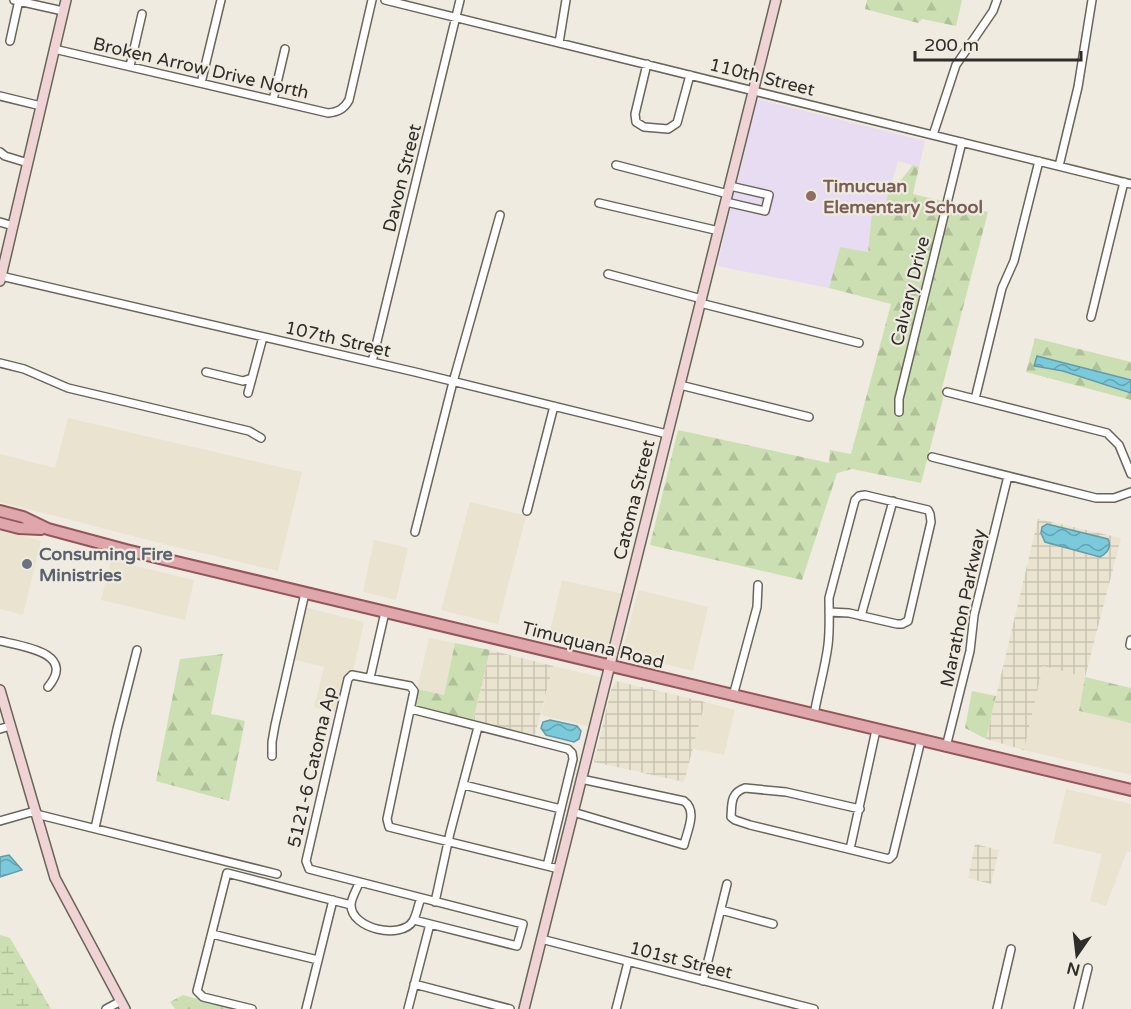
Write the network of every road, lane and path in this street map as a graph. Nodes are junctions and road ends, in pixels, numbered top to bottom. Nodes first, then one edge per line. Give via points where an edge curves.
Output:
1 (17, 0) edge
2 (66, 0) edge
3 (221, 0) edge
4 (372, 0) edge
5 (385, 0) edge
6 (460, 0) edge
7 (566, 0) edge
8 (776, 0) edge
9 (997, 0) edge
10 (1092, 0) edge
11 (398, 2) edge
12 (63, 11) junction
13 (142, 14) dead end
14 (456, 17) junction
15 (10, 41) dead end
16 (559, 43) junction
17 (54, 49) junction
18 (285, 49) dead end
19 (647, 64) junction
20 (129, 66) junction
21 (690, 75) junction
22 (201, 83) junction
23 (754, 91) junction
24 (0, 96) edge
25 (273, 100) junction
26 (41, 106) junction
27 (933, 135) junction
28 (962, 142) junction
29 (0, 152) edge
30 (1039, 161) junction
31 (28, 163) junction
32 (616, 165) dead end
33 (1059, 166) junction
34 (1128, 183) edge
35 (728, 194) junction
36 (599, 203) dead end
37 (500, 215) dead end
38 (0, 222) edge
39 (13, 226) junction
40 (719, 231) junction
41 (608, 274) dead end
42 (1, 278) edge
43 (701, 301) junction
44 (1090, 317) dead end
45 (263, 337) junction
46 (859, 343) dead end
47 (372, 362) junction
48 (0, 363) edge
49 (206, 372) dead end
50 (252, 378) junction
51 (453, 382) junction
52 (680, 385) junction
53 (947, 392) dead end
54 (248, 393) dead end
55 (975, 399) junction
56 (554, 406) junction
57 (898, 412) dead end
58 (809, 417) dead end
59 (667, 434) junction
60 (261, 438) dead end
61 (1131, 451) edge
62 (1123, 454) junction
63 (932, 457) dead end
64 (1131, 474) edge
65 (1008, 476) junction
66 (1131, 492) edge
67 (893, 501) junction
68 (0, 511) edge
69 (527, 511) dead end
70 (0, 523) edge
71 (48, 529) junction
72 (415, 532) dead end
73 (758, 585) dead end
74 (305, 593) junction
75 (385, 612) junction
76 (829, 612) junction
77 (861, 616) junction
78 (0, 641) edge
79 (138, 650) dead end
80 (609, 666) junction
81 (370, 678) junction
82 (48, 687) dead end
83 (0, 690) edge
84 (734, 696) junction
85 (411, 709) junction
86 (814, 715) junction
87 (10, 726) junction
88 (478, 727) junction
89 (0, 729) edge
90 (876, 730) junction
91 (921, 740) junction
92 (946, 747) junction
93 (272, 756) dead end
94 (581, 779) junction
95 (464, 785) junction
96 (1131, 790) edge
97 (561, 809) junction
98 (860, 809) junction
99 (35, 812) junction
100 (573, 812) junction
101 (0, 821) edge
102 (95, 828) junction
103 (449, 841) junction
104 (850, 849) junction
105 (547, 866) junction
106 (559, 868) junction
107 (277, 874) dead end
108 (359, 883) junction
109 (727, 885) dead end
110 (421, 898) junction
111 (333, 900) junction
112 (435, 902) junction
113 (351, 905) junction
114 (721, 910) junction
115 (414, 920) junction
116 (430, 924) junction
117 (773, 924) dead end
118 (212, 934) junction
119 (541, 939) junction
120 (1011, 949) dead end
121 (318, 960) junction
122 (627, 962) junction
123 (1088, 968) dead end
124 (703, 981) junction
125 (414, 984) junction
126 (123, 1005) edge
127 (106, 1009) edge
128 (252, 1009) edge
129 (306, 1009) edge
130 (408, 1009) edge
131 (510, 1009) edge
132 (524, 1009) edge
133 (616, 1009) edge
134 (814, 1009) edge
135 (997, 1009) edge
136 (1078, 1009) edge

1 - 12 street
1 - 15 street
2 - 12 street
3 - 22 street
4 - 25 street, Broken Arrow Drive North via 346,105 328,112
5 - 11 street, 110th Street
6 - 14 street, Davon Street
7 - 16 street
8 - 23 street, Catoma Street
9 - 27 street via 956,65
10 - 33 street via 1078,87
11 - 14 street, 110th Street
12 - 17 street
13 - 20 street
14 - 16 street, 110th Street
14 - 47 street, Davon Street
16 - 19 street, 110th Street
17 - 20 street, Broken Arrow Drive North
17 - 26 street
18 - 25 street
19 - 21 street, 110th Street
19 - 21 street via 635,114 636,122 644,127 668,129 677,123
20 - 22 street, Broken Arrow Drive North
21 - 23 street, 110th Street
22 - 25 street, Broken Arrow Drive North
23 - 27 street, 110th Street
23 - 35 street, Catoma Street
24 - 26 street
26 - 31 street
27 - 28 street, 110th Street
28 - 30 street, 110th Street
28 - 57 street, Calvary Drive
29 - 31 street
30 - 33 street, 110th Street
30 - 55 street
31 - 39 street
32 - 35 street
33 - 34 street, 110th Street
34 - 44 street
35 - 35 street via 765,211 769,195
35 - 40 street, Catoma Street
36 - 40 street
37 - 51 street
38 - 39 street
39 - 42 street
40 - 43 street, Catoma Street
41 - 43 street
42 - 45 street, 107th Street
43 - 46 street
43 - 52 street, Catoma Street
45 - 47 street, 107th Street
45 - 50 street
47 - 51 street, 107th Street
48 - 60 street via 68,388 249,431
49 - 50 street via 243,381
50 - 54 street
51 - 56 street, 107th Street
51 - 72 street
52 - 58 street
52 - 59 street, Catoma Street
53 - 55 street
55 - 62 street via 1098,429 1114,438
56 - 59 street, 107th Street
56 - 69 street
59 - 80 street, Catoma Street
61 - 62 street
62 - 64 street
63 - 65 street
65 - 66 street via 1096,498 1114,498
65 - 92 street, Marathon Parkway
67 - 76 street via 865,495 855,500
67 - 77 street
67 - 77 street via 928,510 931,518 908,621 897,624
68 - 71 main road, Timuquana Road
70 - 71 main road, Timuquana Road
71 - 74 main road, Timuquana Road
73 - 84 street via 757,607
74 - 75 main road, Timuquana Road
74 - 93 street via 272,736
75 - 80 main road, Timuquana Road
75 - 81 street
76 - 77 street
76 - 86 street via 828,642
78 - 82 street via 48,655 56,673
79 - 102 street
80 - 84 main road, Timuquana Road
80 - 94 street, Catoma Street
81 - 85 street, 5121-6 Catoma Ap via 413,688
81 - 108 street, 5121-6 Catoma Ap via 352,675 348,679 306,861 312,871
83 - 87 street
84 - 86 main road, Timuquana Road
85 - 88 street
85 - 103 street, 5121-6 Catoma Ap via 387,824 392,829
86 - 90 main road, Timuquana Road
87 - 89 street
87 - 99 street
88 - 95 street
88 - 97 street via 568,749 573,759
90 - 91 main road, Timuquana Road
90 - 98 street
91 - 92 main road, Timuquana Road
91 - 104 street via 892,857
92 - 96 main road, Timuquana Road
94 - 100 street, Catoma Street
94 - 100 street via 684,801 692,813 684,844
95 - 97 street
95 - 103 street
97 - 105 street
98 - 104 street
98 - 104 street via 786,792 744,788 736,792 732,801 731,817 735,820
99 - 101 street
99 - 102 street
99 - 126 street via 58,886
100 - 106 street, Catoma Street
102 - 107 street
103 - 105 street, 5121-6 Catoma Ap
103 - 112 street
105 - 106 street, 5121-6 Catoma Ap
106 - 119 street, Catoma Street
108 - 110 street, 5121-6 Catoma Ap
108 - 113 street
109 - 114 street
110 - 112 street, 5121-6 Catoma Ap
110 - 115 street
111 - 113 street
111 - 118 street via 227,873
111 - 121 street
112 - 116 street, 5121-6 Catoma Ap via 523,924 517,946
113 - 115 street via 357,918 372,928 398,930
114 - 117 street
114 - 124 street
115 - 116 street
116 - 125 street
118 - 121 street
118 - 128 street via 199,995
119 - 122 street, 101st Street
119 - 132 street, Catoma Street
120 - 135 street
121 - 129 street
122 - 124 street, 101st Street
122 - 133 street
123 - 136 street
124 - 134 street, 101st Street
125 - 130 street
125 - 131 street
126 - 127 street

